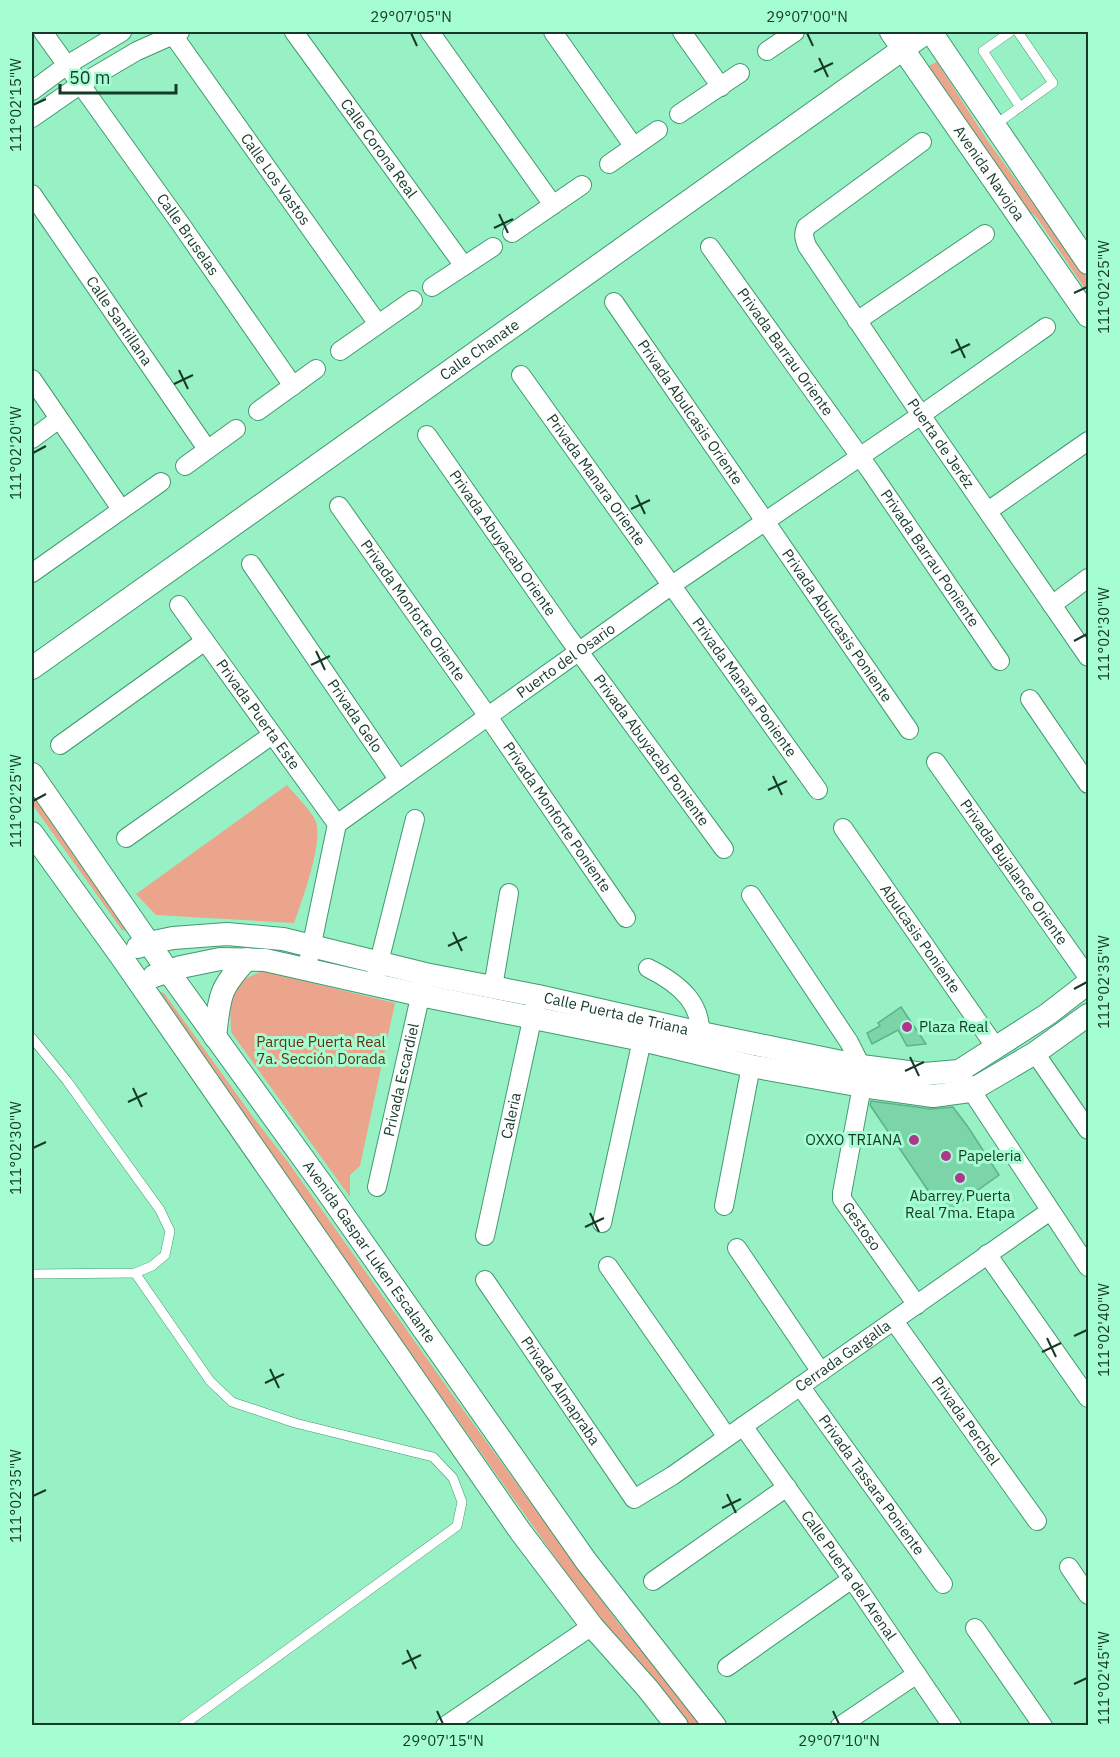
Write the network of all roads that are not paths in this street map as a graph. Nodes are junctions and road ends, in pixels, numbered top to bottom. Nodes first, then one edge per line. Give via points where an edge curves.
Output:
1 (43, 32) edge
2 (122, 32) edge
3 (294, 32) edge
4 (429, 32) edge
5 (553, 32) edge
6 (682, 32) edge
7 (795, 32) edge
8 (929, 32) edge
9 (1010, 32) edge
10 (1018, 32) edge
11 (176, 33) edge
12 (897, 40) edge
13 (767, 51) dead end
14 (67, 65) junction
15 (741, 73) dead end
16 (81, 84) junction
17 (720, 87) junction
18 (32, 91) edge
19 (1020, 107) junction
20 (679, 114) dead end
21 (32, 118) edge
22 (995, 125) junction
23 (658, 130) dead end
24 (922, 142) dead end
25 (634, 147) junction
26 (609, 164) dead end
27 (582, 185) dead end
28 (32, 194) edge
29 (553, 205) junction
30 (512, 233) dead end
31 (985, 234) dead end
32 (493, 247) dead end
33 (710, 247) dead end
34 (1089, 263) edge
35 (464, 266) junction
36 (432, 287) dead end
37 (412, 300) dead end
38 (614, 302) dead end
39 (1089, 316) edge
40 (857, 321) junction
41 (378, 324) junction
42 (1046, 327) dead end
43 (339, 351) dead end
44 (316, 369) dead end
45 (521, 375) dead end
46 (32, 379) edge
47 (293, 386) junction
48 (258, 411) dead end
49 (921, 415) junction
50 (59, 419) junction
51 (236, 429) dead end
52 (427, 435) dead end
53 (32, 439) edge
54 (1089, 441) edge
55 (207, 449) junction
56 (860, 457) junction
57 (184, 465) dead end
58 (161, 482) dead end
59 (339, 506) dead end
60 (121, 509) junction
61 (988, 511) junction
62 (766, 521) junction
63 (251, 564) dead end
64 (32, 573) edge
65 (1089, 578) edge
66 (672, 585) junction
67 (179, 605) dead end
68 (1052, 605) junction
69 (205, 641) junction
70 (579, 652) junction
71 (1089, 657) edge
72 (1000, 661) dead end
73 (32, 668) edge
74 (1030, 699) dead end
75 (487, 716) junction
76 (909, 730) dead end
77 (272, 735) junction
78 (60, 745) dead end
79 (936, 762) dead end
80 (32, 774) edge
81 (398, 779) junction
82 (1089, 784) edge
83 (818, 790) dead end
84 (415, 819) dead end
85 (337, 824) junction
86 (843, 828) dead end
87 (32, 833) edge
88 (126, 838) dead end
89 (724, 849) dead end
90 (509, 893) dead end
91 (751, 895) dead end
92 (626, 918) dead end
93 (216, 935) junction
94 (149, 943) junction
95 (311, 947) junction
96 (120, 954) junction
97 (248, 959) junction
98 (220, 960) junction
99 (648, 968) dead end
100 (306, 970) junction
101 (168, 971) junction
102 (376, 974) junction
103 (139, 981) junction
104 (1088, 983) edge
105 (423, 985) junction
106 (493, 987) junction
107 (535, 1007) junction
108 (1089, 1015) edge
109 (215, 1037) junction
110 (32, 1038) edge
111 (642, 1040) junction
112 (699, 1043) junction
113 (994, 1050) junction
114 (1035, 1053) junction
115 (752, 1065) junction
116 (959, 1071) junction
117 (862, 1076) junction
118 (970, 1091) junction
119 (1089, 1130) edge
120 (377, 1187) dead end
121 (724, 1206) dead end
122 (1050, 1211) junction
123 (602, 1223) dead end
124 (485, 1236) dead end
125 (737, 1248) dead end
126 (987, 1254) junction
127 (608, 1266) dead end
128 (1089, 1267) edge
129 (135, 1273) junction
130 (32, 1274) edge
131 (485, 1280) dead end
132 (917, 1305) junction
133 (894, 1321) junction
134 (821, 1372) junction
135 (800, 1386) junction
136 (1089, 1398) edge
137 (743, 1426) junction
138 (727, 1437) junction
139 (787, 1487) junction
140 (634, 1499) joint
141 (1037, 1521) dead end
142 (1069, 1567) dead end
143 (852, 1580) junction
144 (653, 1581) dead end
145 (943, 1584) dead end
146 (1089, 1594) edge
147 (592, 1626) junction
148 (975, 1628) dead end
149 (727, 1667) dead end
150 (917, 1674) junction
151 (182, 1725) edge
152 (445, 1725) edge
153 (677, 1725) edge
154 (715, 1725) edge
155 (840, 1725) edge
156 (952, 1725) edge
157 (1043, 1725) edge

1 - 14 street, Calle Bruselas
2 - 14 street
3 - 35 street, Calle Corona Real
4 - 29 street
5 - 25 street
6 - 17 street
7 - 13 street
8 - 12 street, Calle Chanate
8 - 22 street
9 - 19 lane via 983,51
10 - 19 lane via 1053,83
11 - 16 street
11 - 41 street, Calle Los Vastos
12 - 39 street, Avenida Navojoa
12 - 73 street, Calle Chanate
14 - 16 street, Calle Bruselas
14 - 18 street
15 - 17 street
16 - 21 street
16 - 47 street, Calle Bruselas
17 - 20 street
19 - 22 lane
22 - 34 street
23 - 25 street
24 - 40 street, Puerta de Jeréz via 806,227 807,246
25 - 26 street
27 - 29 street
28 - 55 street, Calle Santillana
29 - 30 street
31 - 40 street
32 - 35 street
33 - 56 street, Privada Barrau Oriente
35 - 36 street
37 - 41 street
38 - 62 street, Privada Abulcasis Oriente
40 - 49 street, Puerta de Jeréz
41 - 43 street
42 - 49 street, Puerto del Osario
44 - 47 street
45 - 66 street, Privada Manara Oriente
46 - 50 street
47 - 48 street
49 - 56 street, Puerto del Osario
49 - 61 street, Puerta de Jeréz
50 - 53 street
50 - 60 street
51 - 55 street
52 - 70 street, Privada Abuyacab Oriente
54 - 61 street
55 - 57 street
56 - 62 street, Puerto del Osario
56 - 72 street, Privada Barrau Poniente
58 - 60 street
59 - 75 street, Privada Monforte Oriente
60 - 64 street
61 - 68 street, Puerta de Jeréz
62 - 66 street, Puerto del Osario
62 - 76 street, Privada Abulcasis Poniente
63 - 81 street, Privada Gelo
65 - 68 street
66 - 70 street, Puerto del Osario
66 - 83 street, Privada Manara Poniente
67 - 69 street, Privada Puerta Este
68 - 71 street, Puerta de Jeréz
69 - 77 street, Privada Puerta Este
69 - 78 street
70 - 75 street, Puerto del Osario
70 - 89 street, Privada Abuyacab Poniente
74 - 82 street
75 - 81 street, Puerto del Osario
75 - 92 street, Privada Monforte Poniente
77 - 85 street, Privada Puerta Este
77 - 88 street
79 - 104 street, Privada Bujalance Oriente via 1085,973
80 - 94 street, Avenida Gaspar Luken Escalante
81 - 85 street, Puerto del Osario
84 - 102 street
85 - 95 street
86 - 113 street, Abulcasis Poniente
87 - 96 street
90 - 106 street
91 - 117 street via 849,1042
93 - 94 street, Calle Puerta de Triana
93 - 95 street, Calle Puerta de Triana via 262,936
93 - 98 street
94 - 96 street, Calle Puerta de Triana
94 - 101 street, Avenida Gaspar Luken Escalante
95 - 100 street
95 - 102 street, Calle Puerta de Triana
96 - 103 street
97 - 98 street, Calle Puerta de Triana
97 - 100 street, Calle Puerta de Triana
97 - 109 street via 222,991
98 - 101 street, Calle Puerta de Triana
99 - 112 street via 682,990 698,1015
100 - 102 street, Calle Puerta de Triana
101 - 103 street, Calle Puerta de Triana
101 - 109 street, Avenida Gaspar Luken Escalante
102 - 105 street, Calle Puerta de Triana
103 - 147 street via 520,1531
104 - 113 street, Calle Puerta de Triana
105 - 106 street, Calle Puerta de Triana
105 - 107 street, Calle Puerta de Triana
105 - 120 street, Privada Escardiel
106 - 107 street, Calle Puerta de Triana
107 - 111 street, Calle Puerta de Triana
107 - 112 street, Calle Puerta de Triana
107 - 124 street, Caleria
108 - 114 street, Calle Puerta de Triana
109 - 154 street, Avenida Gaspar Luken Escalante via 586,1562
110 - 129 lane via 160,1210 170,1231 165,1255
111 - 112 street, Calle Puerta de Triana
111 - 123 street
112 - 115 street, Calle Puerta de Triana
112 - 117 street, Calle Puerta de Triana
113 - 116 street, Calle Puerta de Triana
114 - 118 street, Calle Puerta de Triana
114 - 119 street
115 - 117 street, Calle Puerta de Triana
115 - 121 street
116 - 117 street, Calle Puerta de Triana
116 - 118 street
117 - 118 street, Calle Puerta de Triana via 933,1096
117 - 132 street, Gestoso via 842,1199
118 - 122 street
122 - 126 street, Cerrada Gargalla
122 - 128 street
125 - 134 street
126 - 132 street, Cerrada Gargalla
126 - 136 street
127 - 138 street
129 - 130 lane
129 - 151 lane via 210,1381 232,1402 295,1423 433,1457 453,1478 462,1502 457,1526
131 - 140 street, Privada Almapraba
132 - 133 street, Cerrada Gargalla
133 - 134 street, Cerrada Gargalla
133 - 141 street, Privada Perchel
134 - 135 street, Cerrada Gargalla
135 - 137 street, Cerrada Gargalla
135 - 145 street, Privada Tassara Poniente
137 - 138 street, Cerrada Gargalla
137 - 139 street, Calle Puerta del Arenal
138 - 140 street, Cerrada Gargalla
139 - 143 street, Calle Puerta del Arenal
139 - 144 street
142 - 146 street
143 - 149 street
143 - 150 street, Calle Puerta del Arenal
147 - 152 street
147 - 153 street
148 - 157 street
150 - 155 street
150 - 156 street, Calle Puerta del Arenal

